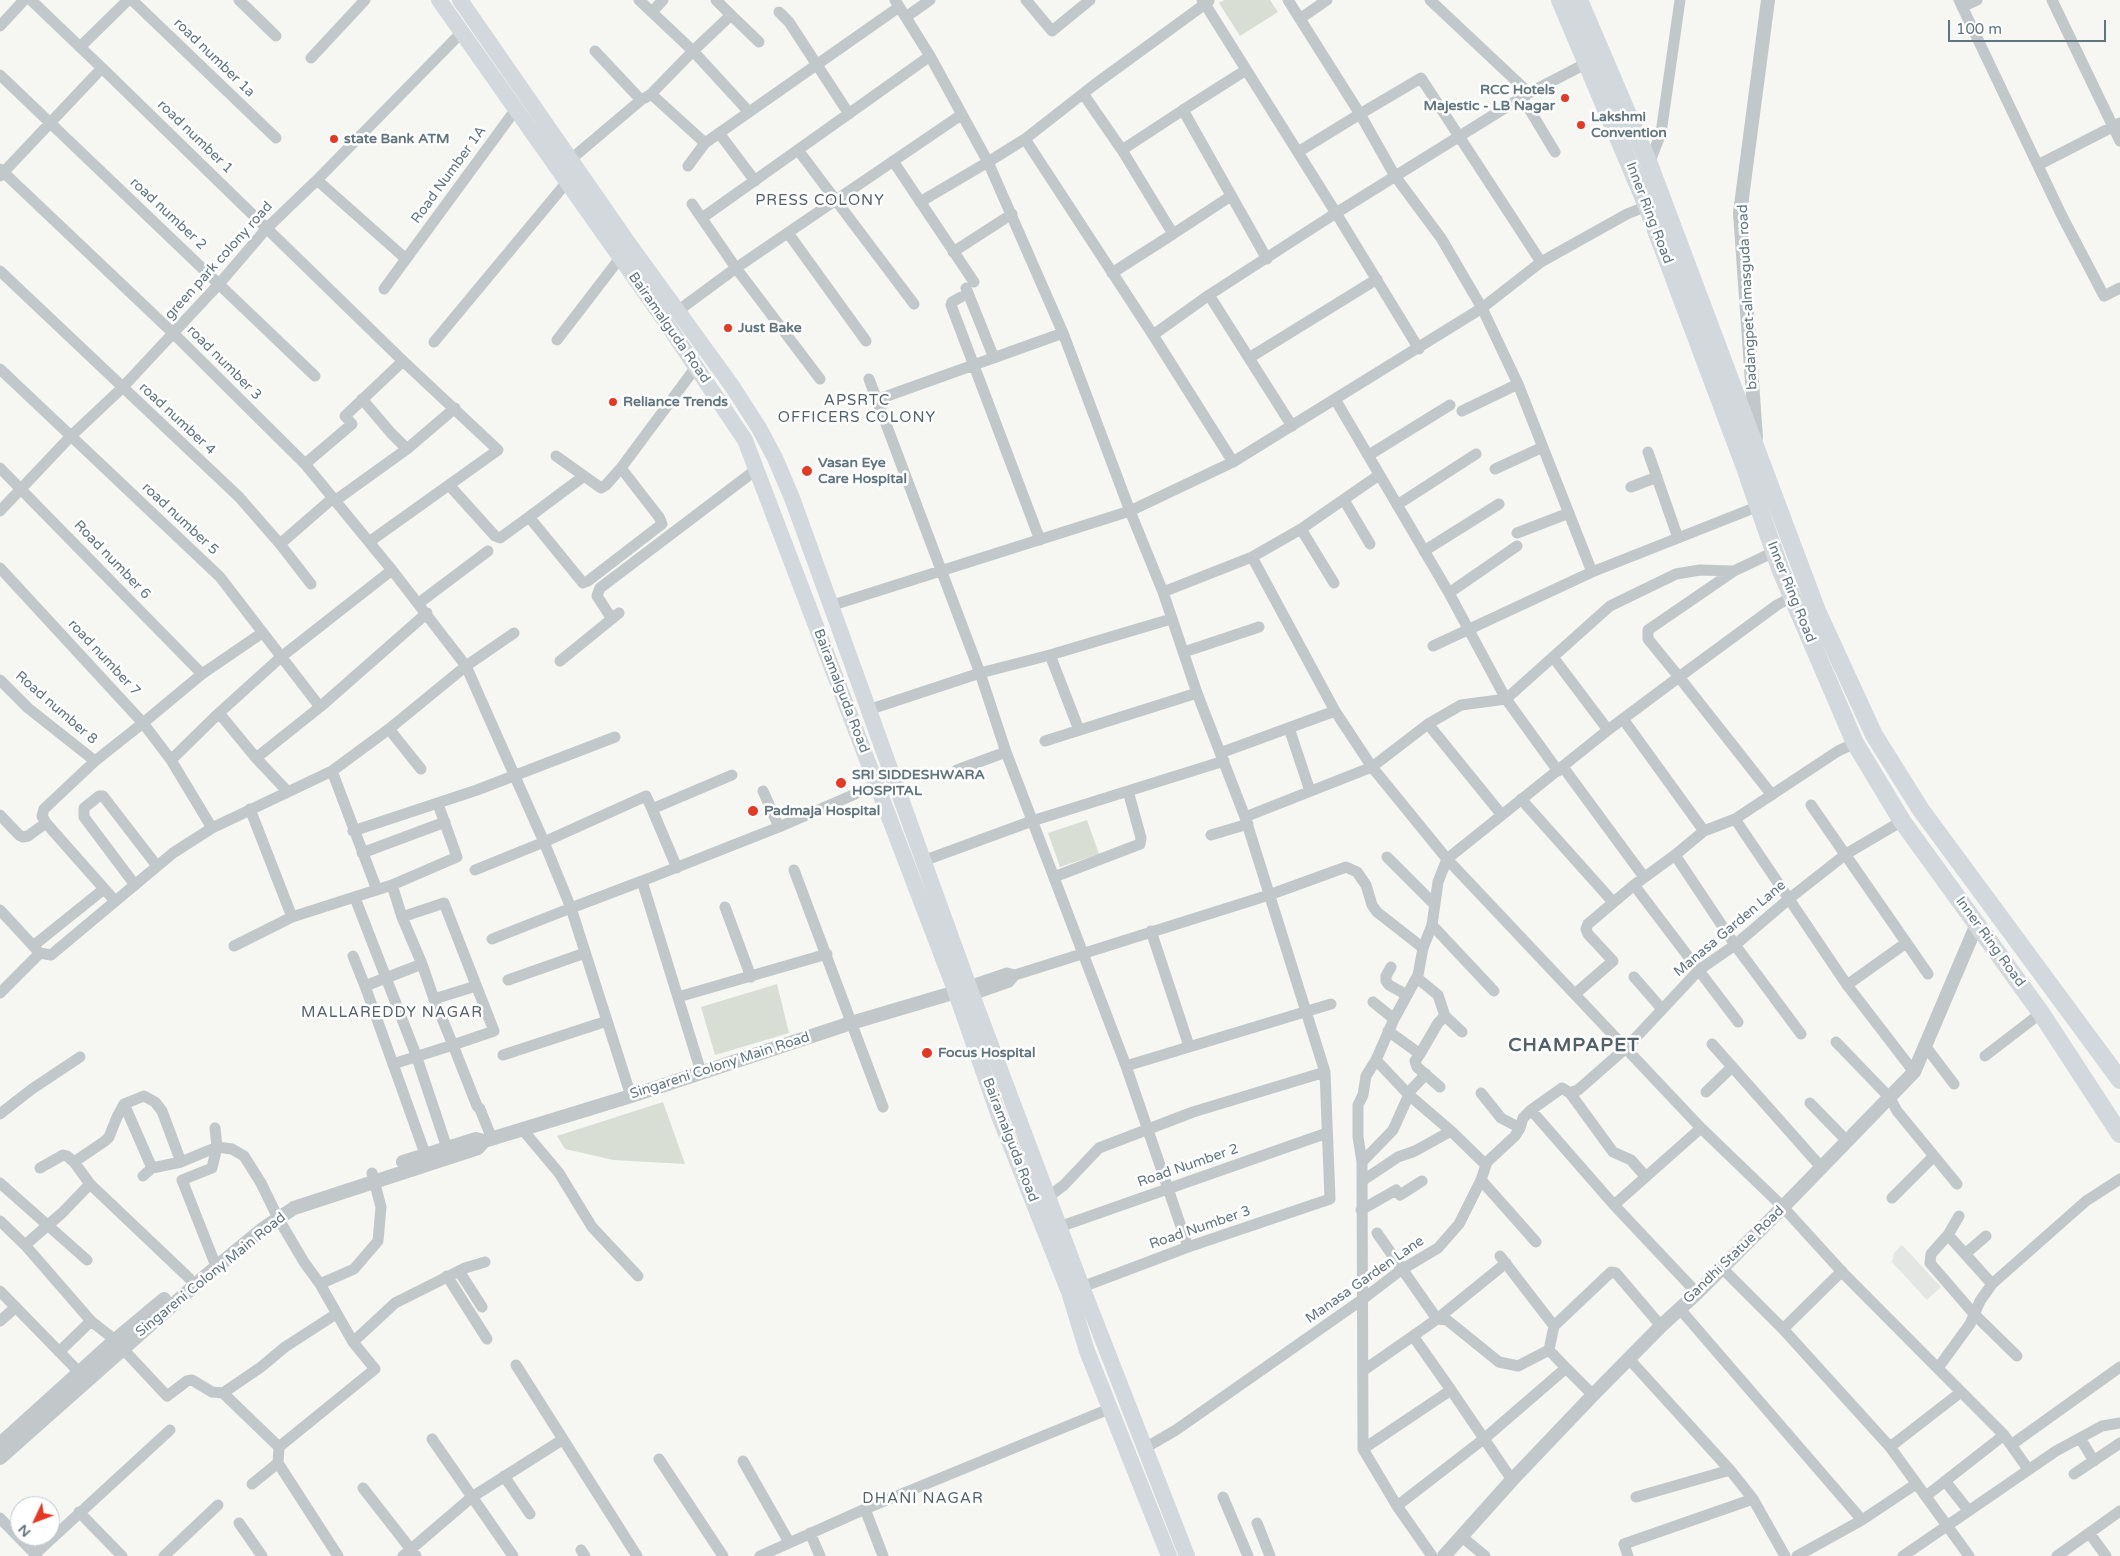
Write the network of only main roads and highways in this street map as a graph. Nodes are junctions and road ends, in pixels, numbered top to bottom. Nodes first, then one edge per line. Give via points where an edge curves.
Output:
1 (439, 0) edge
2 (460, 0) edge
3 (1560, 0) edge
4 (1579, 0) edge
5 (764, 437) junction
6 (747, 446) junction
7 (966, 991) junction
8 (2120, 1080) edge
9 (2120, 1134) edge
10 (1169, 1556) edge
11 (1187, 1556) edge

1 - 6 main road, Bairamalguda Road via 696,367
2 - 5 main road, Bairamalguda Road via 732,386
3 - 9 highway, Inner Ring Road via 1646,206 1774,552 1855,743 1902,821 2041,1013
4 - 8 highway, Inner Ring Road via 1649,164 1817,611 1874,735 1921,810
5 - 6 main road
5 - 7 main road, Bairamalguda Road via 792,498 923,860
6 - 7 main road, Bairamalguda Road via 876,785
7 - 10 main road, Bairamalguda Road via 999,1116 1068,1292 1109,1409
7 - 11 main road, Bairamalguda Road

